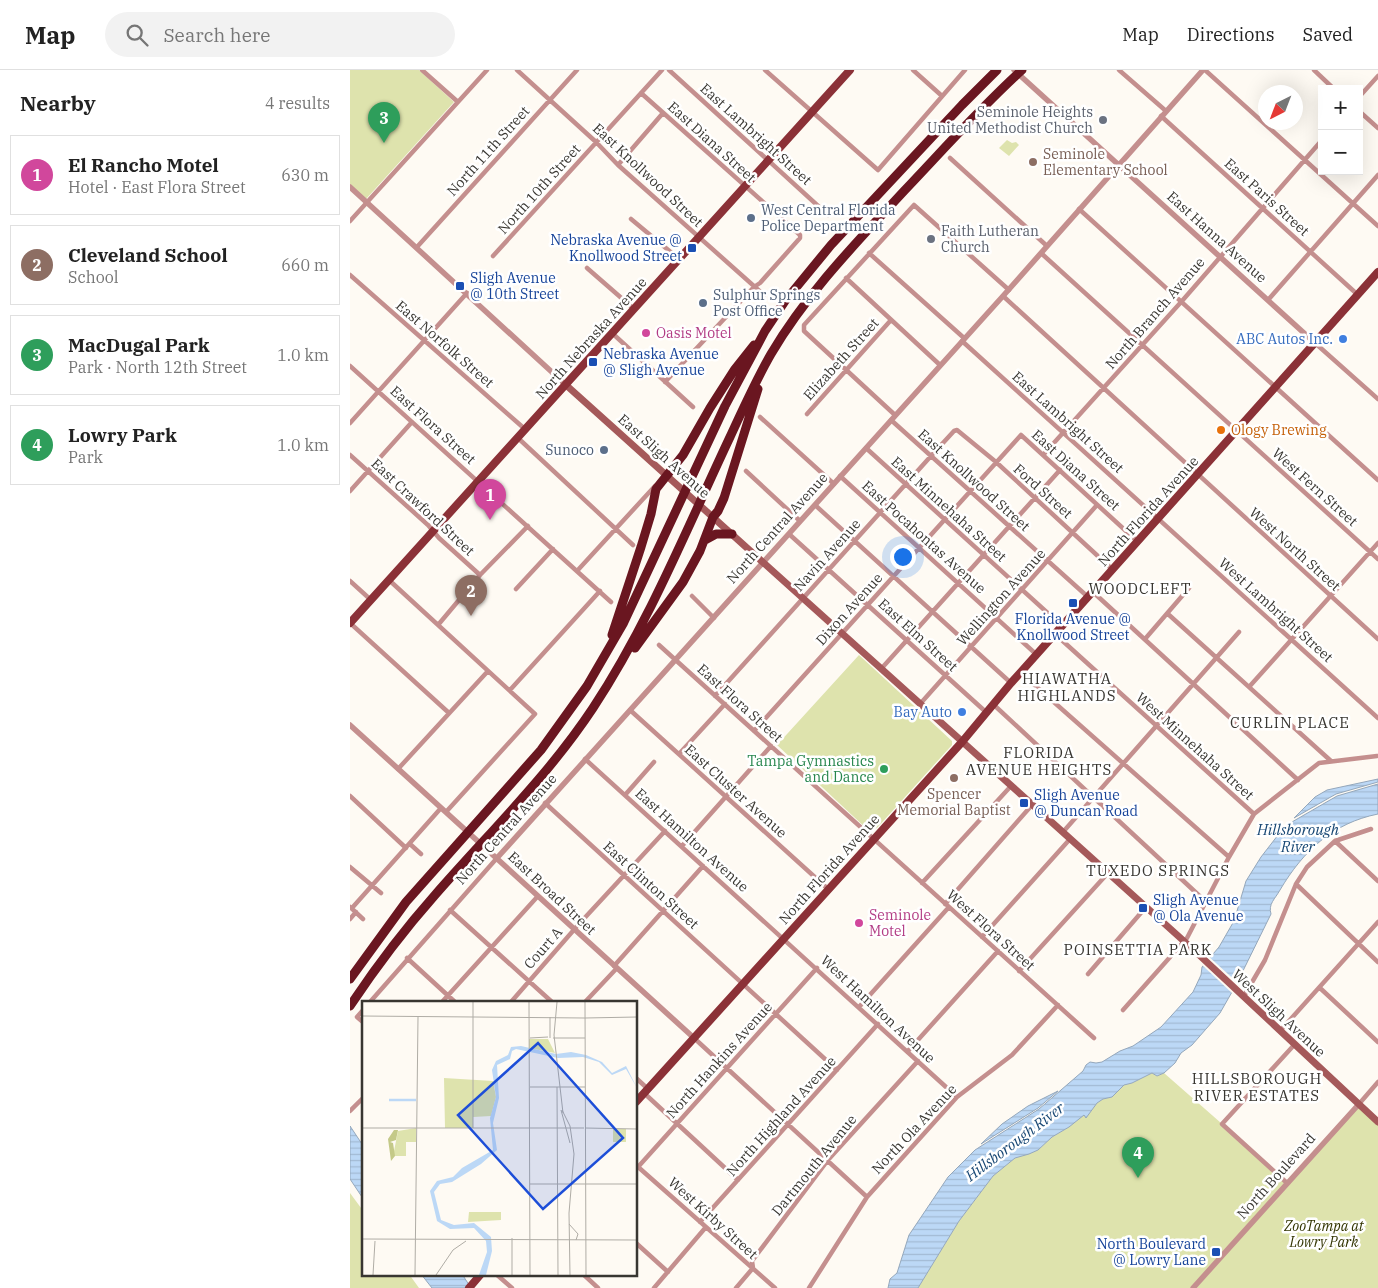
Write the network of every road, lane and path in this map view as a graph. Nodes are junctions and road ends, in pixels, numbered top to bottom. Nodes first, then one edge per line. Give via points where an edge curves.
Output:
1 (422, 70) edge
2 (487, 70) edge
3 (517, 70) edge
4 (577, 70) edge
5 (662, 70) edge
6 (669, 70) edge
7 (766, 70) edge
8 (850, 70) edge
9 (913, 70) edge
10 (965, 70) edge
11 (1014, 70) edge
12 (1022, 70) edge
13 (1119, 70) edge
14 (1204, 70) edge
15 (1314, 70) edge
16 (994, 73) edge
17 (1378, 76) edge
18 (1330, 85) edge
19 (641, 93) junction
20 (1363, 93) edge
21 (942, 96) junction
22 (550, 100) junction
23 (458, 102) junction
24 (812, 112) junction
25 (663, 113) junction
26 (1163, 114) junction
27 (1363, 115) edge
28 (1378, 128) edge
29 (596, 142) junction
30 (1318, 144) edge
31 (950, 158) dead end
32 (769, 160) junction
33 (1304, 160) junction
34 (618, 165) junction
35 (1118, 165) junction
36 (1378, 175) edge
37 (350, 187) edge
38 (745, 187) junction
39 (367, 202) junction
40 (1353, 204) junction
41 (1079, 209) junction
42 (1262, 209) junction
43 (828, 215) dead end
44 (631, 218) dead end
45 (350, 221) edge
46 (1378, 226) edge
47 (699, 237) junction
48 (1047, 246) junction
49 (417, 247) junction
50 (1041, 252) junction
51 (1311, 252) junction
52 (869, 253) junction
53 (493, 256) dead end
54 (1220, 257) junction
55 (679, 260) junction
56 (587, 268) dead end
57 (1378, 272) edge
58 (350, 275) edge
59 (846, 278) junction
60 (754, 287) junction
61 (1008, 290) junction
62 (467, 293) junction
63 (764, 295) dead end
64 (1358, 295) junction
65 (1003, 296) junction
66 (1268, 300) junction
67 (1182, 301) junction
68 (634, 309) junction
69 (891, 320) junction
70 (765, 331) junction
71 (612, 333) junction
72 (963, 340) junction
73 (424, 341) junction
74 (1315, 343) junction
75 (1142, 345) junction
76 (940, 365) junction
77 (350, 366) edge
78 (762, 370) junction
79 (845, 370) junction
80 (664, 382) junction
81 (566, 385) junction
82 (1276, 387) junction
83 (1103, 389) junction
84 (378, 391) junction
85 (1378, 400) edge
86 (693, 407) dead end
87 (807, 414) dead end
88 (760, 418) dead end
89 (893, 418) junction
90 (350, 422) edge
91 (412, 422) junction
92 (526, 430) junction
93 (957, 430) joint
94 (1237, 431) junction
95 (1064, 433) junction
96 (1021, 435) joint
97 (518, 438) junction
98 (866, 448) junction
99 (350, 455) edge
100 (1043, 455) junction
101 (931, 456) junction
102 (996, 462) junction
103 (1060, 470) junction
104 (368, 471) junction
105 (746, 472) dead end
106 (667, 475) junction
107 (1197, 475) junction
108 (840, 476) junction
109 (1378, 480) edge
110 (478, 481) junction
111 (834, 484) junction
112 (906, 485) junction
113 (350, 491) edge
114 (970, 492) junction
115 (1034, 498) junction
116 (815, 505) junction
117 (1098, 505) junction
118 (880, 513) junction
119 (713, 517) junction
120 (1158, 519) junction
121 (944, 520) junction
122 (800, 521) junction
123 (528, 526) junction
124 (1009, 526) junction
125 (615, 529) junction
126 (433, 531) junction
127 (1073, 533) junction
128 (732, 534) junction
129 (789, 534) junction
130 (705, 541) junction
131 (855, 542) junction
132 (1138, 542) junction
133 (1378, 544) edge
134 (633, 546) dead end
135 (919, 548) junction
136 (553, 549) junction
137 (1370, 552) junction
138 (983, 555) junction
139 (1378, 559) edge
140 (764, 562) junction
141 (1048, 562) junction
142 (830, 570) junction
143 (1113, 570) junction
144 (577, 571) junction
145 (480, 575) junction
146 (894, 577) junction
147 (350, 580) edge
148 (389, 580) junction
149 (958, 584) junction
150 (1189, 588) dead end
151 (516, 589) dead end
152 (1022, 590) junction
153 (600, 591) junction
154 (1090, 595) junction
155 (692, 596) dead end
156 (1330, 596) junction
157 (804, 598) junction
158 (371, 600) junction
159 (611, 602) dead end
160 (868, 605) junction
161 (932, 612) junction
162 (1168, 614) junction
163 (714, 618) junction
164 (996, 619) junction
165 (350, 623) edge
166 (438, 625) junction
167 (1062, 626) junction
168 (1238, 632) dead end
169 (843, 634) junction
170 (1055, 634) junction
171 (1145, 638) junction
172 (1292, 639) junction
173 (1378, 639) edge
174 (907, 641) junction
175 (659, 645) dead end
176 (971, 647) junction
177 (1037, 655) junction
178 (1217, 658) junction
179 (604, 659) junction
180 (675, 660) junction
181 (621, 663) junction
182 (881, 669) junction
183 (488, 671) junction
184 (1021, 673) junction
185 (946, 676) junction
186 (1011, 683) junction
187 (1194, 683) junction
188 (1249, 687) junction
189 (510, 690) junction
190 (715, 696) junction
191 (724, 704) junction
192 (920, 704) junction
193 (994, 705) junction
194 (630, 710) junction
195 (449, 713) junction
196 (987, 713) junction
197 (1378, 718) edge
198 (350, 725) edge
199 (1156, 726) junction
200 (754, 731) junction
201 (962, 742) junction
202 (772, 746) junction
203 (679, 754) junction
204 (1377, 756) dead end
205 (585, 759) junction
206 (1330, 761) junction
207 (654, 762) dead end
208 (1123, 763) junction
209 (398, 769) junction
210 (1298, 780) junction
211 (1011, 786) junction
212 (625, 795) junction
213 (350, 796) edge
214 (726, 797) junction
215 (1093, 797) junction
216 (545, 803) junction
217 (1032, 805) junction
218 (444, 810) junction
219 (1254, 814) junction
220 (1371, 829) dead end
221 (665, 832) junction
222 (1063, 832) junction
223 (873, 839) junction
224 (1070, 839) junction
225 (1335, 841) junction
226 (408, 846) junction
227 (682, 846) junction
228 (421, 854) dead end
229 (1228, 857) junction
230 (496, 858) junction
231 (350, 866) edge
232 (703, 866) junction
233 (1108, 873) junction
234 (624, 876) junction
235 (1378, 881) edge
236 (922, 883) junction
237 (1296, 884) junction
238 (372, 886) junction
239 (828, 889) junction
240 (381, 894) dead end
241 (538, 896) junction
242 (1205, 902) junction
243 (945, 904) junction
244 (351, 907) edge
245 (949, 907) junction
246 (1146, 907) junction
247 (450, 910) junction
248 (663, 911) junction
249 (356, 912) junction
250 (350, 919) edge
251 (363, 919) dead end
252 (1378, 922) edge
253 (574, 930) junction
254 (982, 937) junction
255 (784, 938) junction
256 (1184, 942) junction
257 (1359, 944) junction
258 (492, 947) junction
259 (998, 951) junction
260 (407, 958) junction
261 (1378, 962) edge
262 (615, 967) junction
263 (817, 968) junction
264 (1020, 971) junction
265 (1088, 974) dead end
266 (350, 980) edge
267 (529, 981) junction
268 (743, 984) junction
269 (1320, 988) junction
270 (448, 995) junction
271 (1242, 995) junction
272 (371, 1001) edge
273 (443, 1001) edge
274 (454, 1001) edge
275 (512, 1001) edge
276 (551, 1001) edge
277 (586, 1001) edge
278 (350, 1006) edge
279 (1058, 1006) junction
280 (859, 1007) junction
281 (1123, 1010) dead end
282 (362, 1011) edge
283 (776, 1014) junction
284 (362, 1021) edge
285 (878, 1024) junction
286 (1280, 1031) junction
287 (694, 1038) junction
288 (1094, 1038) dead end
289 (1378, 1042) edge
290 (1295, 1044) junction
291 (908, 1052) junction
292 (918, 1061) junction
293 (727, 1068) junction
294 (837, 1070) junction
295 (638, 1081) edge
296 (1378, 1082) edge
297 (646, 1091) junction
298 (957, 1097) junction
299 (362, 1099) edge
300 (638, 1100) edge
301 (1358, 1104) junction
302 (350, 1111) edge
303 (1378, 1122) edge
304 (677, 1123) junction
305 (788, 1124) junction
306 (828, 1160) junction
307 (638, 1165) edge
308 (638, 1167) edge
309 (738, 1180) junction
310 (1287, 1183) junction
311 (867, 1197) junction
312 (700, 1222) junction
313 (706, 1227) junction
314 (638, 1245) edge
315 (753, 1268) junction
316 (668, 1272) junction
317 (478, 1276) edge
318 (498, 1276) edge
319 (585, 1276) edge
320 (470, 1286) edge
321 (512, 1288) edge
322 (598, 1288) edge
323 (654, 1288) edge
324 (736, 1288) edge
325 (775, 1288) edge
326 (809, 1288) edge
327 (1193, 1288) edge

1 - 23 street
2 - 23 street
3 - 22 street, East Knollwood Street
4 - 22 street, North 11th Street
5 - 19 street, North 10th Street
6 - 32 street, East Lambright Street
7 - 24 street
8 - 24 main road, North Nebraska Avenue
9 - 21 street
10 - 21 street
11 - 35 street, East Hanna Avenue
12 - 78 highway via 963,128 826,276
13 - 26 street, East Paris Street
14 - 26 street, North Central Avenue
14 - 33 street
15 - 18 street
16 - 70 highway via 830,245
17 - 20 street
19 - 25 street, East Diana Street
19 - 29 street, North 10th Street
21 - 24 street via 878,170
22 - 29 street, East Knollwood Street
22 - 49 street, North 11th Street
23 - 39 street
24 - 32 main road, North Nebraska Avenue
25 - 34 street
25 - 38 street, East Diana Street
26 - 35 street, North Central Avenue
26 - 42 street, East Paris Street
27 - 28 street
29 - 34 street, East Knollwood Street
29 - 53 street, North 10th Street
30 - 33 street, North Branch Avenue
31 - 48 street
32 - 38 main road, North Nebraska Avenue
32 - 43 street, East Lambright Street
33 - 40 street
33 - 42 street, North Branch Avenue
34 - 47 street, East Knollwood Street
35 - 41 street, North Central Avenue
35 - 54 street, East Hanna Avenue
36 - 40 street
37 - 39 street, East Sligh Avenue
38 - 47 main road, North Nebraska Avenue
38 - 60 street, East Diana Street via 800,235
39 - 45 street
39 - 49 street, East Sligh Avenue
40 - 46 street
40 - 51 street
41 - 48 street, North Central Avenue
41 - 67 street
42 - 51 street, East Paris Street
42 - 54 street, North Branch Avenue
44 - 55 street
47 - 55 main road, North Nebraska Avenue
47 - 60 street, East Knollwood Street
48 - 50 street, North Central Avenue
49 - 62 street, East Sligh Avenue
50 - 61 street, North Central Avenue
50 - 75 street, West Fern Street
51 - 64 street, East Paris Street
51 - 66 street
52 - 59 street
52 - 61 street via 914,205
52 - 72 street, East Lambright Street
54 - 66 street, East Hanna Avenue
54 - 67 street, North Branch Avenue
55 - 68 main road, North Nebraska Avenue
56 - 68 street
57 - 64 main road, North Florida Avenue
58 - 73 street, East Norfolk Street
59 - 69 street
59 - 79 street, East Knollwood Street via 804,325 804,331
60 - 63 street, East Knollwood Street
60 - 80 street
61 - 65 street, North Central Avenue
62 - 73 street
62 - 81 street, East Sligh Avenue
64 - 74 main road, North Florida Avenue
65 - 72 street, North Central Avenue
65 - 83 street, West North Street
66 - 74 street, East Hanna Avenue
67 - 75 street, North Branch Avenue
67 - 82 street
68 - 71 main road, North Nebraska Avenue
69 - 76 street
69 - 79 street, Elizabeth Street
70 - 106 highway via 735,369 683,455
70 - 179 highway via 725,406
71 - 80 street
71 - 81 main road, North Nebraska Avenue
72 - 76 street, North Central Avenue
72 - 95 street, East Lambright Street
73 - 84 street
73 - 92 street, East Norfolk Street
74 - 82 main road, North Florida Avenue
74 - 85 street
75 - 83 street, North Branch Avenue
75 - 94 street, West Fern Street
76 - 89 street, North Central Avenue
77 - 84 street, East Flora Street
78 - 119 highway via 724,498
78 - 181 highway
79 - 87 street, Elizabeth Street
79 - 89 street, East Knollwood Street
80 - 86 street
81 - 92 main road, North Nebraska Avenue
81 - 106 main road, East Sligh Avenue
82 - 94 main road, North Florida Avenue
82 - 109 street
83 - 95 street, North Branch Avenue
83 - 107 street, West North Street
84 - 90 street
84 - 91 street, East Flora Street
88 - 111 street
89 - 98 street, North Central Avenue
89 - 101 street, East Knollwood Street
91 - 104 street
91 - 110 street, East Flora Street
92 - 97 main road, North Nebraska Avenue
93 - 101 street, Navin Avenue
93 - 102 street, Ford Street
94 - 107 main road, North Florida Avenue
94 - 137 street, West Fern Street
95 - 100 street, North Branch Avenue
95 - 120 street, East Lambright Street
96 - 100 street, East Diana Street
96 - 102 street, Dixon Avenue
97 - 110 main road, North Nebraska Avenue
97 - 125 street
98 - 108 street, North Central Avenue
98 - 112 street, East Minnehaha Street
99 - 104 street, East Crawford Street
100 - 103 street, East Diana Street
101 - 112 street, Navin Avenue
101 - 114 street, East Knollwood Street
102 - 114 street, Dixon Avenue
102 - 115 street, Ford Street
103 - 115 street
103 - 117 street, East Diana Street
104 - 113 street
104 - 126 street, East Crawford Street
105 - 122 street
106 - 119 main road, East Sligh Avenue
106 - 125 street
106 - 179 highway via 656,489 652,514
107 - 120 main road, North Florida Avenue
107 - 156 street, West North Street
108 - 111 street, North Central Avenue
108 - 118 street, East Pocahontas Avenue
110 - 123 street, East Flora Street
110 - 126 main road, North Nebraska Avenue
111 - 116 street, North Central Avenue
112 - 118 street, Navin Avenue
112 - 121 street, East Minnehaha Street
114 - 121 street, Dixon Avenue
114 - 124 street, East Knollwood Street
115 - 124 street
115 - 127 street, Ford Street
116 - 122 street, North Central Avenue
116 - 131 street
117 - 127 street, Wellington Avenue
117 - 132 street, East Diana Street
118 - 131 street, Navin Avenue
118 - 135 street, East Pocahontas Avenue
119 - 128 main road, East Sligh Avenue
119 - 130 highway
120 - 132 main road, North Florida Avenue
120 - 172 street, West Lambright Street
121 - 135 street, Dixon Avenue
121 - 138 street, East Minnehaha Street
122 - 129 street, North Central Avenue
123 - 136 street, East Flora Street
123 - 145 street
124 - 138 street
124 - 141 street, East Knollwood Street
125 - 134 street
125 - 144 street
126 - 145 street, East Crawford Street
126 - 148 main road, North Nebraska Avenue
127 - 141 street, Wellington Avenue
127 - 143 street, Ford Street
128 - 130 highway via 716,534
128 - 140 main road, East Sligh Avenue
129 - 140 street, North Central Avenue
129 - 142 street, East Elm Street
130 - 181 highway via 673,597
131 - 142 street, Navin Avenue
131 - 146 street
132 - 143 main road, North Florida Avenue
133 - 137 street
135 - 146 street, Dixon Avenue
135 - 149 street, East Pocahontas Avenue
136 - 144 street, East Flora Street
136 - 151 street
137 - 139 street, West Fern Street
137 - 156 street
138 - 149 street
138 - 152 street, East Minnehaha Street
140 - 157 main road, East Sligh Avenue
140 - 163 street, North Central Avenue
141 - 152 street, Wellington Avenue
141 - 154 street, East Knollwood Street
142 - 157 street, Navin Avenue
142 - 160 street, East Elm Street
143 - 154 main road, North Florida Avenue
144 - 153 street, East Flora Street
145 - 166 street
146 - 160 street, Dixon Avenue
146 - 161 street
147 - 158 street
148 - 158 main road, North Nebraska Avenue
148 - 166 street
149 - 161 street
149 - 164 street, East Pocahontas Avenue
150 - 162 street
152 - 164 street, Wellington Avenue
152 - 167 street, East Minnehaha Street
153 - 159 street, East Flora Street
153 - 189 street
154 - 167 main road, North Florida Avenue
154 - 171 street, East Knollwood Street
155 - 163 street
156 - 172 street
156 - 173 street, West North Street
157 - 169 main road, East Sligh Avenue
157 - 190 street, Navin Avenue
158 - 165 main road, North Nebraska Avenue
160 - 169 street, Dixon Avenue
160 - 174 street, East Elm Street
161 - 174 street
161 - 176 street
162 - 171 street
162 - 178 street
163 - 180 street, North Central Avenue
164 - 176 street, Wellington Avenue
164 - 177 street, East Pocahontas Avenue
165 - 195 street
166 - 183 street
167 - 170 main road, North Florida Avenue
168 - 178 street
169 - 182 main road, East Sligh Avenue
169 - 200 street, Dixon Avenue
170 - 177 main road, North Florida Avenue
170 - 199 street, West Minnehaha Street
171 - 187 street, East Knollwood Street
172 - 188 street
172 - 197 street, West Lambright Street
174 - 182 street
174 - 185 street, East Elm Street
175 - 180 street, East Flora Street
176 - 185 street, Wellington Avenue
176 - 186 street
177 - 184 main road, North Florida Avenue
178 - 187 street
178 - 188 street
179 - 266 highway via 551,738 406,902
180 - 190 street, East Flora Street
180 - 194 street, North Central Avenue
181 - 278 highway via 560,753 434,896 384,957
182 - 192 main road, East Sligh Avenue
183 - 189 street
183 - 195 street
184 - 186 main road, North Florida Avenue
184 - 208 street
185 - 192 street, Wellington Avenue
185 - 196 street, East Elm Street
186 - 193 main road, North Florida Avenue
187 - 199 street
187 - 210 street, East Knollwood Street
188 - 206 street
189 - 218 street via 535,714
190 - 191 street, East Flora Street
191 - 200 street, East Flora Street
191 - 203 street
192 - 201 main road, East Sligh Avenue
193 - 196 main road, North Florida Avenue
193 - 215 street
194 - 203 street, East Cluster Avenue
194 - 205 street, North Central Avenue
195 - 209 street
196 - 201 main road, North Florida Avenue
198 - 209 street, East Broad Street
199 - 208 street
199 - 219 street, West Minnehaha Street
200 - 202 street, East Flora Street
201 - 211 main road, West Sligh Avenue
201 - 223 main road, North Florida Avenue
202 - 214 street
202 - 223 street, East Flora Street
203 - 214 street, East Cluster Avenue
204 - 206 street
205 - 212 street, East Hamilton Avenue
205 - 216 street, North Central Avenue
206 - 210 street via 1318,763
207 - 212 street
208 - 215 street
208 - 229 street
209 - 218 street, East Broad Street
210 - 219 street
211 - 217 main road, West Sligh Avenue
211 - 236 street
212 - 221 street, East Hamilton Avenue
213 - 226 street
214 - 227 street
214 - 239 street, East Cluster Avenue
215 - 222 street
215 - 242 street
216 - 230 street, North Central Avenue
216 - 234 street, East Clinton Street
217 - 222 main road, West Sligh Avenue
217 - 243 street
218 - 226 street
218 - 230 street, East Broad Street
219 - 229 street
220 - 225 street
221 - 227 street, East Hamilton Avenue
221 - 234 street
222 - 224 main road, West Sligh Avenue
223 - 236 street, West Flora Street
223 - 239 main road, North Florida Avenue
224 - 233 main road, West Sligh Avenue
224 - 254 street
225 - 235 street
225 - 237 street via 1307,867
226 - 228 street
226 - 238 street
227 - 232 street, East Hamilton Avenue
229 - 242 street
230 - 241 street, East Broad Street
230 - 247 street, North Central Avenue
231 - 238 street
232 - 248 street
232 - 255 street, East Hamilton Avenue
233 - 246 main road, West Sligh Avenue
233 - 264 street
234 - 248 street, East Clinton Street
234 - 253 street
236 - 243 street, West Flora Street
237 - 257 street
237 - 271 street via 1265,960
238 - 240 street
238 - 244 street
239 - 255 main road, North Florida Avenue
241 - 253 street, East Broad Street
241 - 258 street
242 - 256 street
243 - 245 street, West Flora Street
244 - 249 street
245 - 254 street, West Flora Street
245 - 280 street
246 - 256 main road, West Sligh Avenue
246 - 265 street
247 - 258 street
247 - 260 street, North Central Avenue
248 - 262 street
248 - 268 street, East Clinton Street
249 - 250 street
249 - 251 street
252 - 257 street
253 - 262 street, East Broad Street
253 - 267 street, Court A
254 - 259 street, West Flora Street
255 - 263 street, West Hamilton Avenue
255 - 268 main road, North Florida Avenue
256 - 271 main road, West Sligh Avenue
256 - 281 street
257 - 261 street
257 - 269 street
258 - 267 street
258 - 270 street
259 - 264 street, West Flora Street
259 - 291 street
260 - 270 street
260 - 272 street, North Central Avenue
262 - 277 street
262 - 287 street, East Broad Street
263 - 280 street, West Hamilton Avenue
263 - 283 street, North Hankins Avenue
264 - 279 street, West Flora Street
267 - 275 street, Court A
267 - 276 street
268 - 283 street, East Clinton Street
268 - 287 main road, North Florida Avenue
269 - 286 street
269 - 289 street
270 - 273 street
270 - 274 street
271 - 286 main road, West Sligh Avenue
279 - 288 street, West Flora Street
279 - 298 street, North Ola Avenue via 1012,1055
280 - 285 street, West Hamilton Avenue
282 - 284 street via 357,1017
283 - 293 street, North Hankins Avenue
283 - 294 street, East Clinton Street
285 - 291 street, West Hamilton Avenue
285 - 294 street, North Highland Avenue
286 - 290 main road, West Sligh Avenue
287 - 293 street
287 - 297 main road, North Florida Avenue
290 - 301 main road, West Sligh Avenue
290 - 310 street via 1222,1124
291 - 292 street, West Hamilton Avenue
292 - 298 street, West Hamilton Avenue
292 - 306 street, Dartmouth Avenue
293 - 304 street, North Hankins Avenue
293 - 305 street
294 - 305 street, North Highland Avenue
295 - 297 street
296 - 301 street, North Boulevard
297 - 300 main road, North Florida Avenue
297 - 304 street
298 - 311 street, North Ola Avenue
299 - 302 street
301 - 303 main road, West Sligh Avenue
301 - 310 street, North Boulevard
304 - 307 street, North Hankins Avenue
304 - 309 street
305 - 306 street
305 - 309 street, North Highland Avenue
306 - 311 street
306 - 315 street, Dartmouth Avenue via 752,1261
308 - 312 street, West Kirby Street
309 - 312 street, North Highland Avenue
310 - 327 street, North Boulevard
311 - 326 street, North Ola Avenue
312 - 313 street, West Kirby Street
313 - 315 street, West Kirby Street
313 - 316 street
314 - 316 street
315 - 324 street, Dartmouth Avenue
315 - 325 street, West Kirby Street
316 - 323 street
317 - 320 main road
318 - 321 street
319 - 322 street

